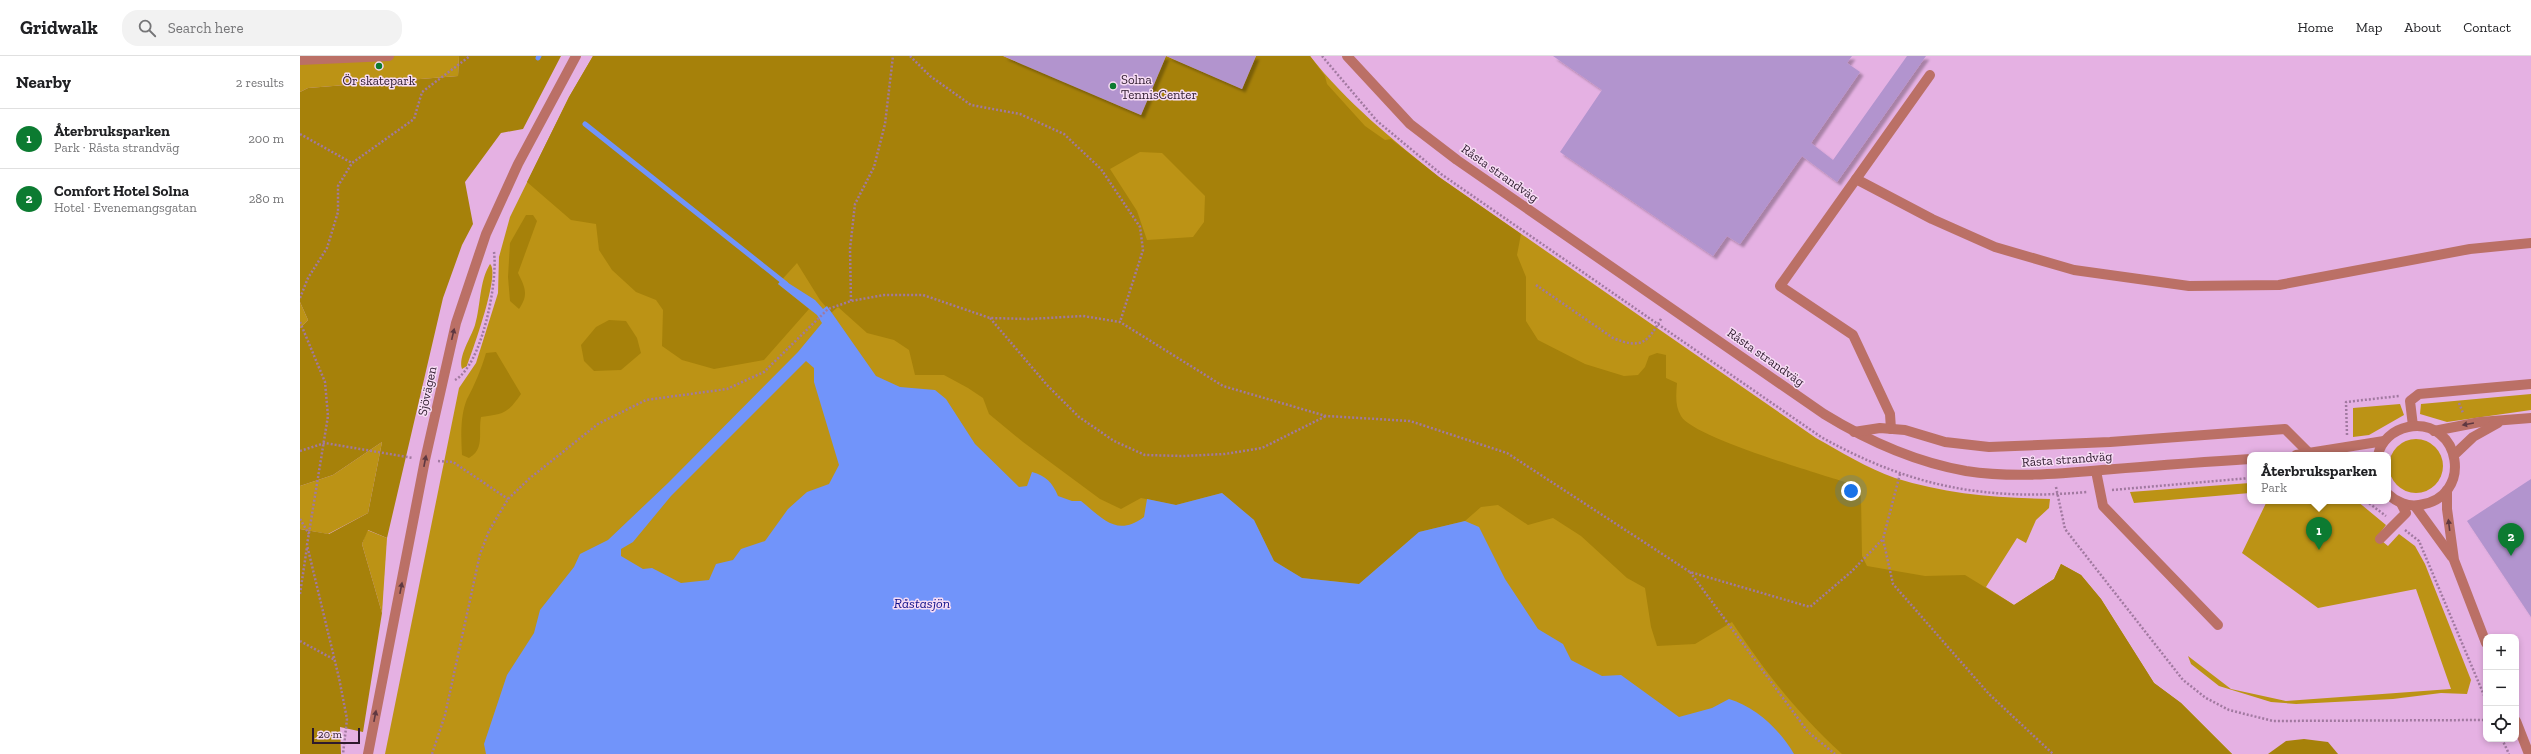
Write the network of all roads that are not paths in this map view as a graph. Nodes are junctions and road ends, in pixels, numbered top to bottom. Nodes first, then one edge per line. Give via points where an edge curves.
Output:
1 (389, 56) edge
2 (576, 56) edge
3 (1347, 56) edge
4 (300, 60) edge
5 (1930, 75) dead end
6 (1856, 179) junction
7 (2531, 243) edge
8 (2531, 384) edge
9 (2531, 418) edge
10 (2503, 421) junction
11 (2413, 426) junction
12 (1891, 429) junction
13 (2434, 430) junction
14 (1854, 432) junction
15 (2384, 441) junction
16 (2310, 452) edge
17 (2324, 452) edge
18 (2379, 452) edge
19 (2454, 455) junction
20 (2247, 459) edge
21 (2096, 471) junction
22 (2447, 490) junction
23 (2391, 496) edge
24 (2401, 503) junction
25 (2415, 506) junction
26 (2380, 539) dead end
27 (2454, 560) junction
28 (2218, 625) dead end
29 (2483, 635) edge
30 (2519, 729) edge
31 (368, 754) edge
32 (2529, 754) edge

1 - 4 street
31 -> 2 street, Sjövägen via 425,460 456,323 472,270 518,164
3 - 14 street, Råsta strandväg via 1391,105 1431,141
5 - 6 street
6 - 7 street via 1932,219 1995,247 2074,270 2189,286 2279,286 2470,249
6 - 12 street via 1780,286 1853,335 1890,414
8 - 11 street via 2419,394 2410,400
9 - 10 street
10 -> 13 street
10 - 19 street via 2473,437
11 - 13 street
11 - 15 street via 2402,428
12 - 14 street
12 - 16 street via 1905,430 1945,442 1989,447 2110,442 2268,429 2286,430
13 - 19 street
14 - 21 street, Råsta strandväg via 1895,451 1952,468 1989,474
15 - 17 street
15 - 18 street
19 - 22 street via 2455,473
20 - 21 street, Råsta strandväg
21 - 28 street via 2104,506
22 - 25 street via 2438,499
27 -> 22 street
23 - 24 street
24 - 25 street
24 - 26 street via 2406,513
25 - 27 street
27 - 29 street
30 - 32 street

